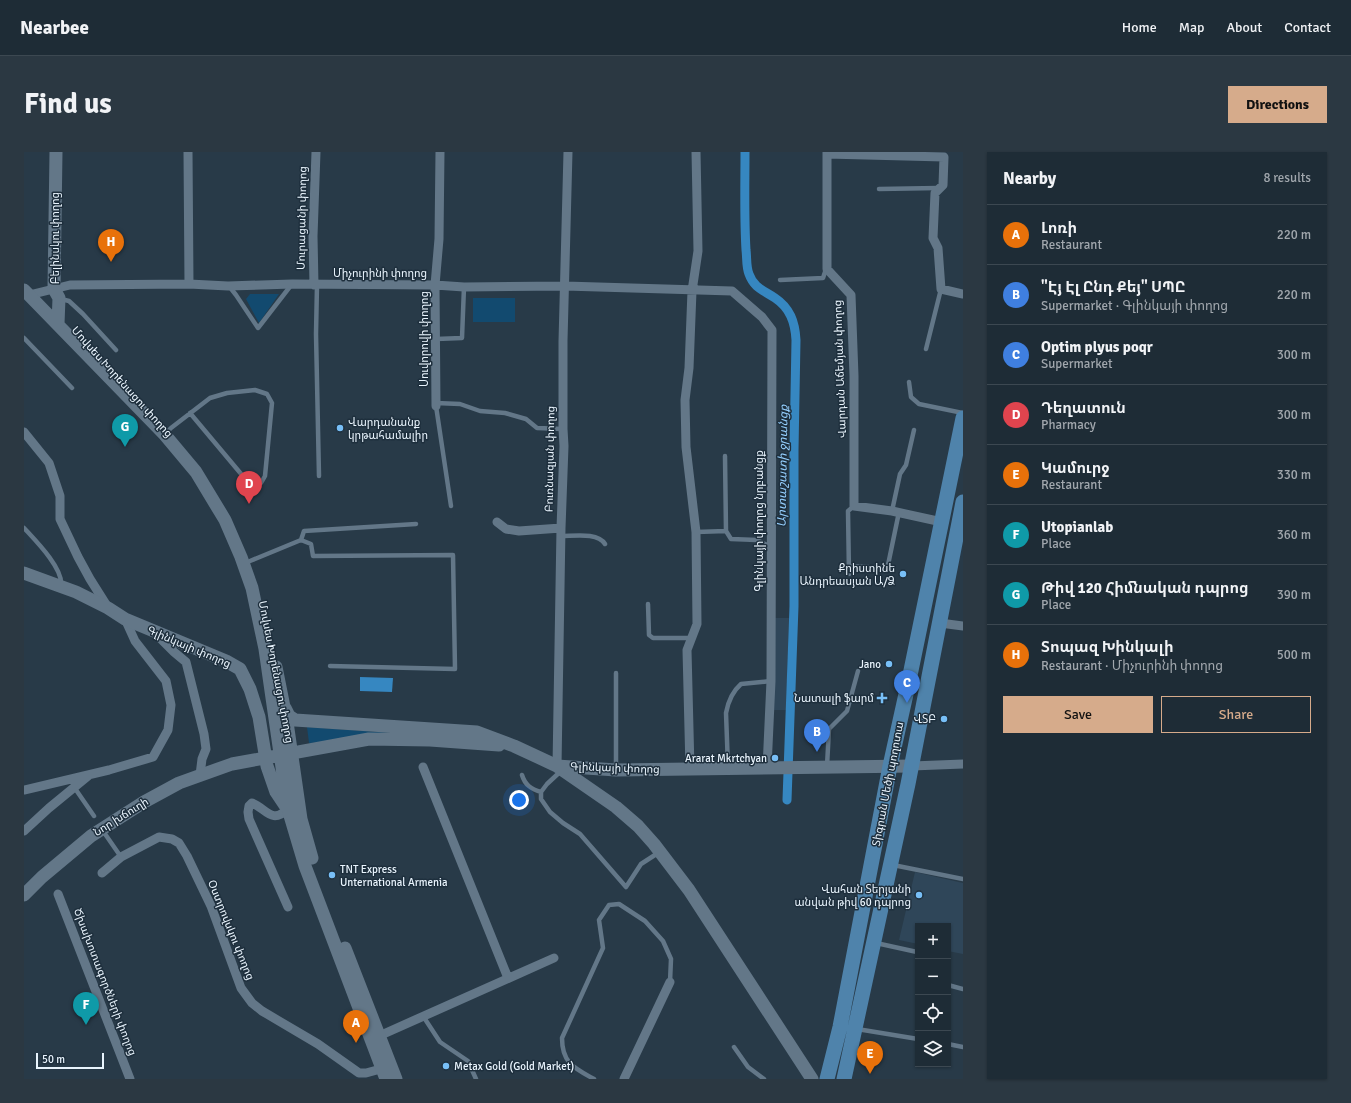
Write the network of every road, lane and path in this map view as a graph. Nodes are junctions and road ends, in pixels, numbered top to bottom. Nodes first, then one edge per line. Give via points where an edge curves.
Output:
1 (56, 152) edge
2 (188, 152) edge
3 (316, 152) edge
4 (440, 152) edge
5 (568, 152) edge
6 (696, 152) edge
7 (827, 153) edge
8 (940, 188) junction
9 (879, 189) dead end
10 (827, 269) junction
11 (780, 280) dead end
12 (189, 284) junction
13 (292, 284) junction
14 (315, 285) junction
15 (435, 285) junction
16 (228, 286) junction
17 (565, 286) junction
18 (464, 287) junction
19 (941, 289) junction
20 (692, 291) junction
21 (732, 291) joint
22 (26, 292) edge
23 (56, 293) junction
24 (963, 294) edge
25 (58, 324) junction
26 (24, 338) edge
27 (436, 339) junction
28 (926, 349) dead end
29 (116, 350) dead end
30 (909, 382) dead end
31 (72, 388) dead end
32 (436, 404) junction
33 (190, 413) junction
34 (963, 413) edge
35 (963, 418) edge
36 (563, 429) junction
37 (914, 430) dead end
38 (24, 432) edge
39 (167, 432) junction
40 (725, 456) dead end
41 (319, 476) dead end
42 (963, 502) edge
43 (450, 506) dead end
44 (854, 506) junction
45 (896, 512) junction
46 (497, 522) dead end
47 (942, 522) junction
48 (416, 524) dead end
49 (24, 528) edge
50 (726, 531) junction
51 (561, 532) junction
52 (696, 532) junction
53 (301, 540) junction
54 (606, 544) dead end
55 (771, 547) junction
56 (250, 561) junction
57 (849, 566) junction
58 (24, 573) edge
59 (849, 574) dead end
60 (61, 586) junction
61 (648, 604) dead end
62 (108, 608) junction
63 (125, 619) junction
64 (940, 623) junction
65 (963, 626) edge
66 (154, 631) junction
67 (692, 638) junction
68 (330, 666) dead end
69 (858, 671) dead end
70 (616, 673) dead end
71 (771, 681) junction
72 (283, 704) junction
73 (259, 717) junction
74 (281, 721) junction
75 (514, 746) junction
76 (963, 764) edge
77 (890, 766) junction
78 (912, 766) junction
79 (422, 767) dead end
80 (560, 768) junction
81 (728, 768) junction
82 (770, 768) junction
83 (827, 768) junction
84 (690, 769) junction
85 (616, 770) junction
86 (89, 775) junction
87 (200, 775) junction
88 (522, 775) dead end
89 (74, 787) junction
90 (24, 790) edge
91 (541, 792) junction
92 (288, 809) junction
93 (94, 816) dead end
94 (102, 829) junction
95 (24, 831) edge
96 (659, 852) junction
97 (121, 858) junction
98 (891, 864) junction
99 (102, 873) dead end
100 (963, 879) edge
101 (58, 894) dead end
102 (24, 895) edge
103 (288, 907) dead end
104 (874, 942) junction
105 (915, 952) edge
106 (554, 958) dead end
107 (508, 978) junction
108 (670, 982) joint
109 (951, 986) edge
110 (963, 989) edge
111 (423, 1016) junction
112 (855, 1028) junction
113 (379, 1036) junction
114 (915, 1038) edge
115 (951, 1045) edge
116 (734, 1046) dead end
117 (963, 1047) edge
118 (386, 1071) edge
119 (130, 1079) edge
120 (396, 1079) edge
121 (476, 1079) edge
122 (594, 1079) edge
123 (624, 1079) edge
124 (764, 1079) edge
125 (812, 1079) edge
126 (827, 1079) edge
127 (844, 1079) edge

1 - 23 main road, Բելինսկու փողոց
2 - 12 street
3 - 14 street, Մուրացանի փողոց via 313,236
4 - 15 street, Սուվորովի փողոց via 439,239
5 - 17 street, Բուռնազյան փողոց
6 - 20 street via 698,251
7 - 8 street via 944,156 943,185
7 - 10 street
8 - 9 lane
8 - 19 street via 935,194 933,238 938,248
10 - 11 lane via 823,278
10 - 44 street, Վարդան Աճեմյան փողոց via 851,295
12 - 16 street, Միչուրինի փողոց
12 - 23 street, Միչուրինի փողոց via 70,285
13 - 14 street, Միչուրինի փողոց
13 - 16 street, Միչուրինի փողոց
13 - 16 lane via 258,328
14 - 15 street, Միչուրինի փողոց
14 - 41 lane
15 - 18 street, Միչուրինի փողոց
15 - 27 street, Սուվորովի փողոց
17 - 18 street, Միչուրինի փողոց
17 - 20 street, Միչուրինի փողոց
17 - 36 street, Բուռնազյան փողոց
18 - 27 lane via 462,338
19 - 24 street
19 - 28 lane
20 - 21 street, Միչուրինի փողոց
20 - 52 street via 686,447
21 - 55 street, Գլինկայի փողոց նրբանցք via 762,317 772,330
22 - 23 street, Միչուրինի փողոց
22 - 25 main road, Մովսես Խորենացու փողոց
23 - 25 main road, Բելինսկու փողոց
23 - 29 lane via 83,314
25 - 39 main road, Մովսես Խորենացու փողոց via 70,324
25 - 74 main road, Մովսես Խորենացու փողոց via 165,435 196,472 226,520 252,588
26 - 31 lane
27 - 32 street, Սուվորովի փողոց
30 - 34 lane via 911,397 919,404
32 - 36 lane via 460,404 480,411 505,413 526,419 537,428
32 - 43 lane
33 - 33 lane via 210,398 227,393 255,390 267,394 272,403 265,476 261,483 247,481
33 - 39 lane
35 - 47 main road, Տիգրան Մեծի պողոտա
36 - 51 street, Բուռնազյան փողոց
37 - 45 lane via 906,466 900,474
38 - 62 street via 49,464 60,496 60,519 78,557
39 - 56 main road, Մովսես Խորենացու փողոց via 201,470 233,521
40 - 50 lane
42 - 64 main road, Տիգրան Մեծի պողոտա
44 - 45 street
44 - 57 lane via 848,511
45 - 47 street
45 - 57 lane via 888,565 884,568
46 - 51 street via 506,529 519,532
47 - 77 main road, Տիգրան Մեծի պողոտա
48 - 53 lane via 304,531
49 - 60 lane via 55,565 62,580
50 - 52 lane
50 - 55 lane via 731,539 757,540
51 - 54 lane via 596,536
51 - 80 street, Բուռնազյան փողոց
52 - 67 street via 697,624
53 - 56 lane
53 - 68 lane via 311,544 313,556 453,555 455,669
55 - 71 street, Գլինկայի փողոց նրբանցք
56 - 72 main road, Մովսես Խորենացու փողոց via 262,596
57 - 59 lane
58 - 60 main road, Գլինկայի փողոց
60 - 62 main road, Գլինկայի փողոց
61 - 67 lane via 649,635 653,638
62 - 63 main road, Գլինկայի փողոց
63 - 66 main road, Գլինկայի փողոց
63 - 86 street via 135,641 166,681 170,705 168,730 153,757
64 - 65 street
64 - 78 main road, Տիգրան Մեծի պողոտա
66 - 73 main road, Գլինկայի փողոց via 240,669
66 - 87 street via 186,662 206,749
67 - 84 street via 687,650
69 - 83 lane via 847,712 829,729
70 - 85 lane
71 - 81 lane via 741,684 727,705
71 - 82 street, Գլինկայի փողոց նրբանցք
72 - 74 main road, Մովսես Խորենացու փողոց
72 - 75 main road, Գլինկայի փողոց via 289,716 295,720 477,732
73 - 74 main road
73 - 92 main road, Գլինկայի փողոց via 267,766 276,792
74 - 92 main road, Մովսես Խորենացու փողոց
74 - 113 main road, Մովսես Խորենացու փողոց via 300,819 311,856
75 - 80 main road, Գլինկայի փողոց
75 - 87 main road, Նոր խճուղի via 369,739 232,764
76 - 78 street, Գլինկայի փողոց
77 - 78 main road, Գլինկայի փողոց
77 - 83 main road, Գլինկայի փողոց
77 - 126 main road, Տիգրան Մեծի պողոտա via 840,1027
78 - 98 main road, Տիգրան Մեծի պողոտա
79 - 107 street
80 - 85 main road, Գլինկայի փողոց
80 - 91 lane
80 - 96 main road via 638,826
81 - 82 main road, Գլինկայի փողոց
81 - 84 main road, Գլինկայի փողոց
82 - 83 main road, Գլինկայի փողոց
84 - 85 main road, Գլինկայի փողոց
86 - 89 street
86 - 90 street
87 - 94 main road, Նոր խճուղի via 144,802
88 - 91 lane via 530,788
89 - 93 lane
89 - 95 street
91 - 96 lane via 541,799 550,812 580,834 626,887 641,864
92 - 103 street via 278,816 272,815 252,803 249,806 248,819
92 - 118 main road, Մովսես Խորենացու փողոց via 305,866
94 - 97 lane
94 - 102 main road, Նոր խճուղի via 48,872
96 - 125 main road via 689,890
97 - 99 street, Օստրովսկու փողոց
97 - 118 street, Օստրովսկու փողոց via 160,837 179,843 210,906 241,988 252,1003 360,1073
98 - 100 lane
98 - 104 main road, Տիգրան Մեծի պողոտա
101 - 119 street, Ծխախոտագործների փողոց
104 - 105 lane
104 - 112 main road, Տիգրան Մեծի պողոտա
106 - 107 street
107 - 111 street
108 - 122 lane via 671,959 663,941 644,921 619,904 609,906 599,920 603,948 562,1038 563,1053 570,1065
108 - 123 street
109 - 110 lane
111 - 113 street
111 - 121 lane via 440,1042 468,1061
112 - 114 lane
112 - 127 main road, Տիգրան Մեծի պողոտա
113 - 118 main road, Մովսես Խորենացու փողոց
115 - 117 lane
116 - 124 lane via 748,1067
118 - 120 main road, Մովսես Խորենացու փողոց

